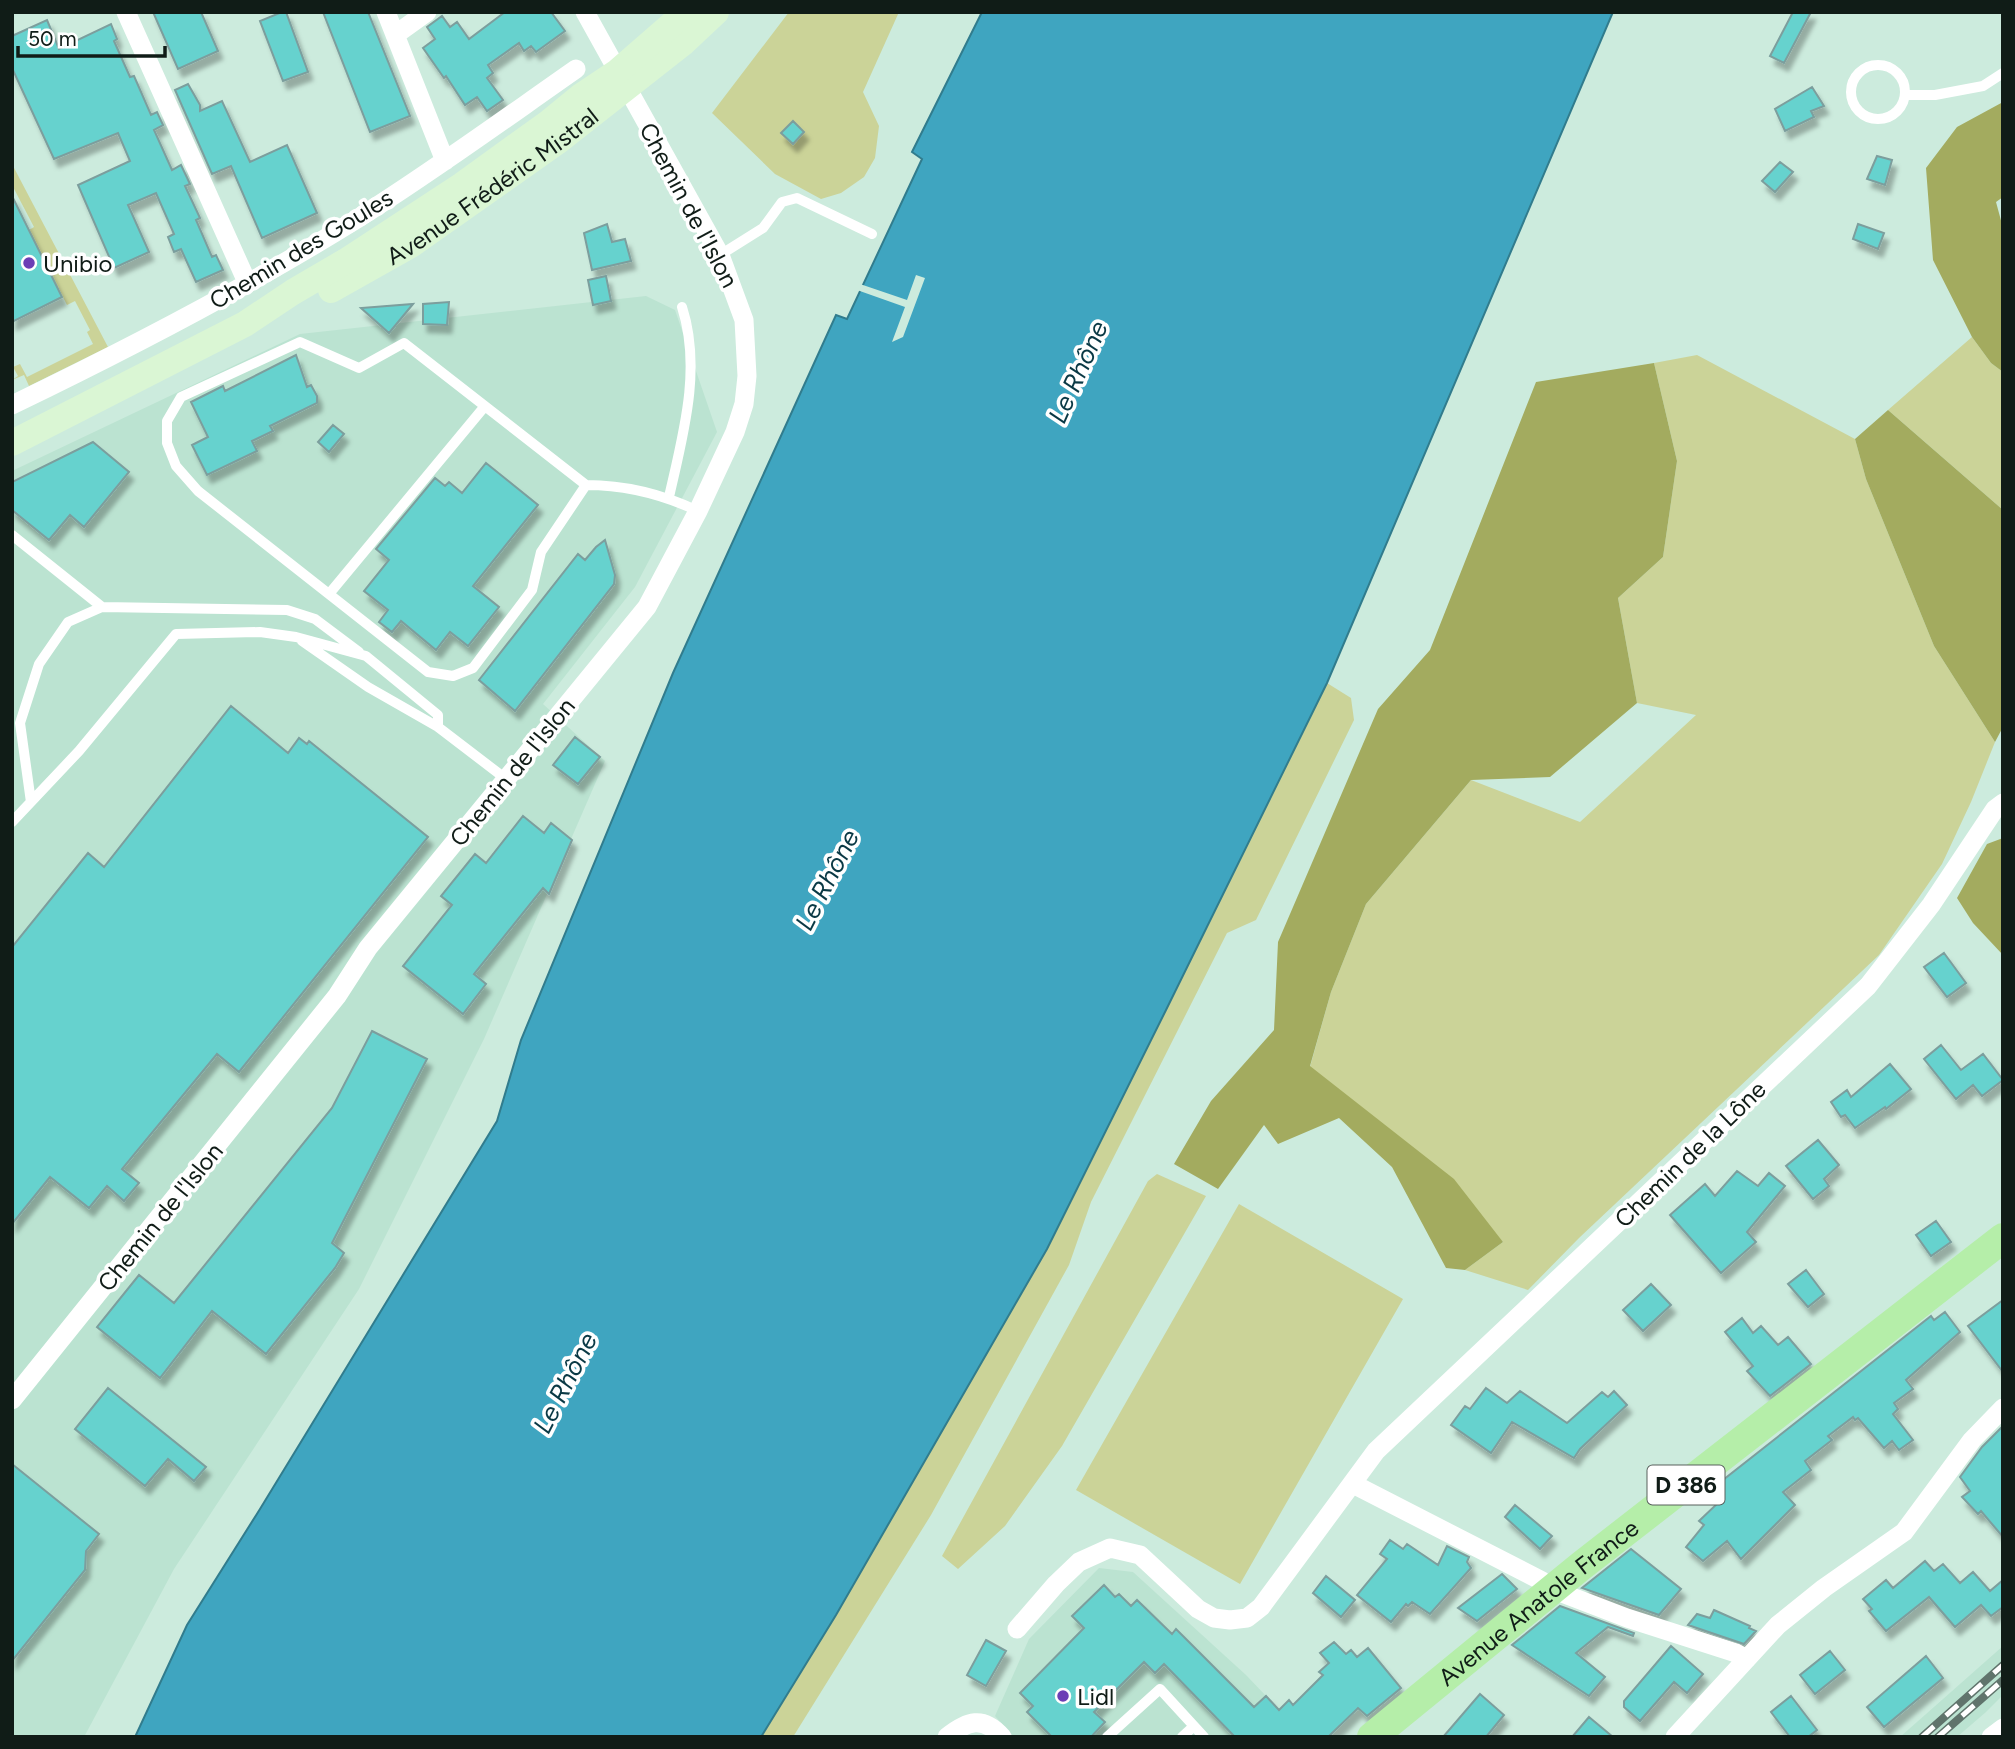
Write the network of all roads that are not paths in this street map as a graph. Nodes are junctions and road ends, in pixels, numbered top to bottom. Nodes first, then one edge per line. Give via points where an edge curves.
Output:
1 (126, 12) edge
2 (386, 12) edge
3 (427, 12) edge
4 (585, 12) edge
5 (686, 12) edge
6 (716, 12) edge
7 (395, 35) junction
8 (576, 69) dead end
9 (2003, 73) edge
10 (622, 81) junction
11 (1906, 95) junction
12 (445, 161) junction
13 (872, 233) dead end
14 (720, 255) junction
15 (247, 282) junction
16 (682, 307) dead end
17 (12, 405) edge
18 (485, 406) junction
19 (12, 443) edge
20 (586, 485) junction
21 (669, 497) junction
22 (698, 512) junction
23 (12, 535) edge
24 (329, 594) junction
25 (102, 607) junction
26 (296, 637) junction
27 (366, 656) junction
28 (439, 727) junction
29 (506, 779) junction
30 (31, 802) junction
31 (2003, 803) edge
32 (12, 822) edge
33 (2003, 1238) edge
34 (12, 1400) edge
35 (2003, 1409) edge
36 (1353, 1484) junction
37 (1554, 1590) junction
38 (1017, 1629) dead end
39 (1746, 1660) junction
40 (1194, 1726) junction
41 (2003, 1728) edge
42 (947, 1737) edge
43 (1002, 1737) edge
44 (1107, 1737) edge
45 (1182, 1737) edge
46 (1204, 1737) edge
47 (1372, 1737) edge
48 (1675, 1737) edge
49 (1991, 1737) edge

1 - 15 street
2 - 7 street
3 - 7 street
4 - 10 street, Chemin de l'Islon
5 - 10 main road, Avenue Frédéric Mistral
6 - 10 main road, Avenue Frédéric Mistral via 683,43
7 - 12 street
8 - 12 street, Chemin des Goules
9 - 11 lane via 1983,86
10 - 14 street, Chemin de l'Islon
10 - 19 main road, Avenue Frédéric Mistral via 582,96 462,185 245,324
11 - 11 lane via 1895,70 1878,64 1858,74 1851,89 1854,104 1864,116 1874,119 1899,110
12 - 15 street, Chemin des Goules
13 - 14 lane via 797,198 782,202 763,228
14 - 22 street, Chemin de l'Islon via 744,320 747,376 735,432
15 - 17 street, Chemin des Goules via 138,344
16 - 21 lane via 690,330 689,403
18 - 20 lane
18 - 24 lane
18 - 24 lane via 404,343 359,368 300,342 181,397 167,421 166,443 176,466 198,491
20 - 21 lane via 611,485
20 - 24 lane via 541,552 532,590 473,668 453,676 428,672
21 - 22 lane
22 - 29 street, Chemin de l'Islon via 647,607
23 - 25 lane
25 - 27 lane via 287,610 315,619
25 - 30 lane via 68,622 39,664 20,723
26 - 27 lane
26 - 28 lane via 368,687
26 - 30 lane via 260,632 176,634
27 - 28 lane via 438,715
28 - 29 lane
29 - 34 street, Chemin de l'Islon
30 - 32 lane
31 - 36 street, Chemin de la Lône via 1994,809 1931,905 1868,986 1376,1451
33 - 37 main road, Avenue Anatole France / D 386
35 - 39 street via 1972,1440 1904,1532 1824,1588
36 - 37 street
36 - 38 street, Chemin de la Lône via 1261,1607 1247,1618 1214,1618 1198,1609 1140,1555 1110,1548 1079,1562
37 - 39 street
37 - 47 main road, Avenue Anatole France / D 386
39 - 48 street
40 - 44 lane via 1160,1689
40 - 45 lane
40 - 46 lane
41 - 49 street
42 - 43 street via 960,1726 982,1722

